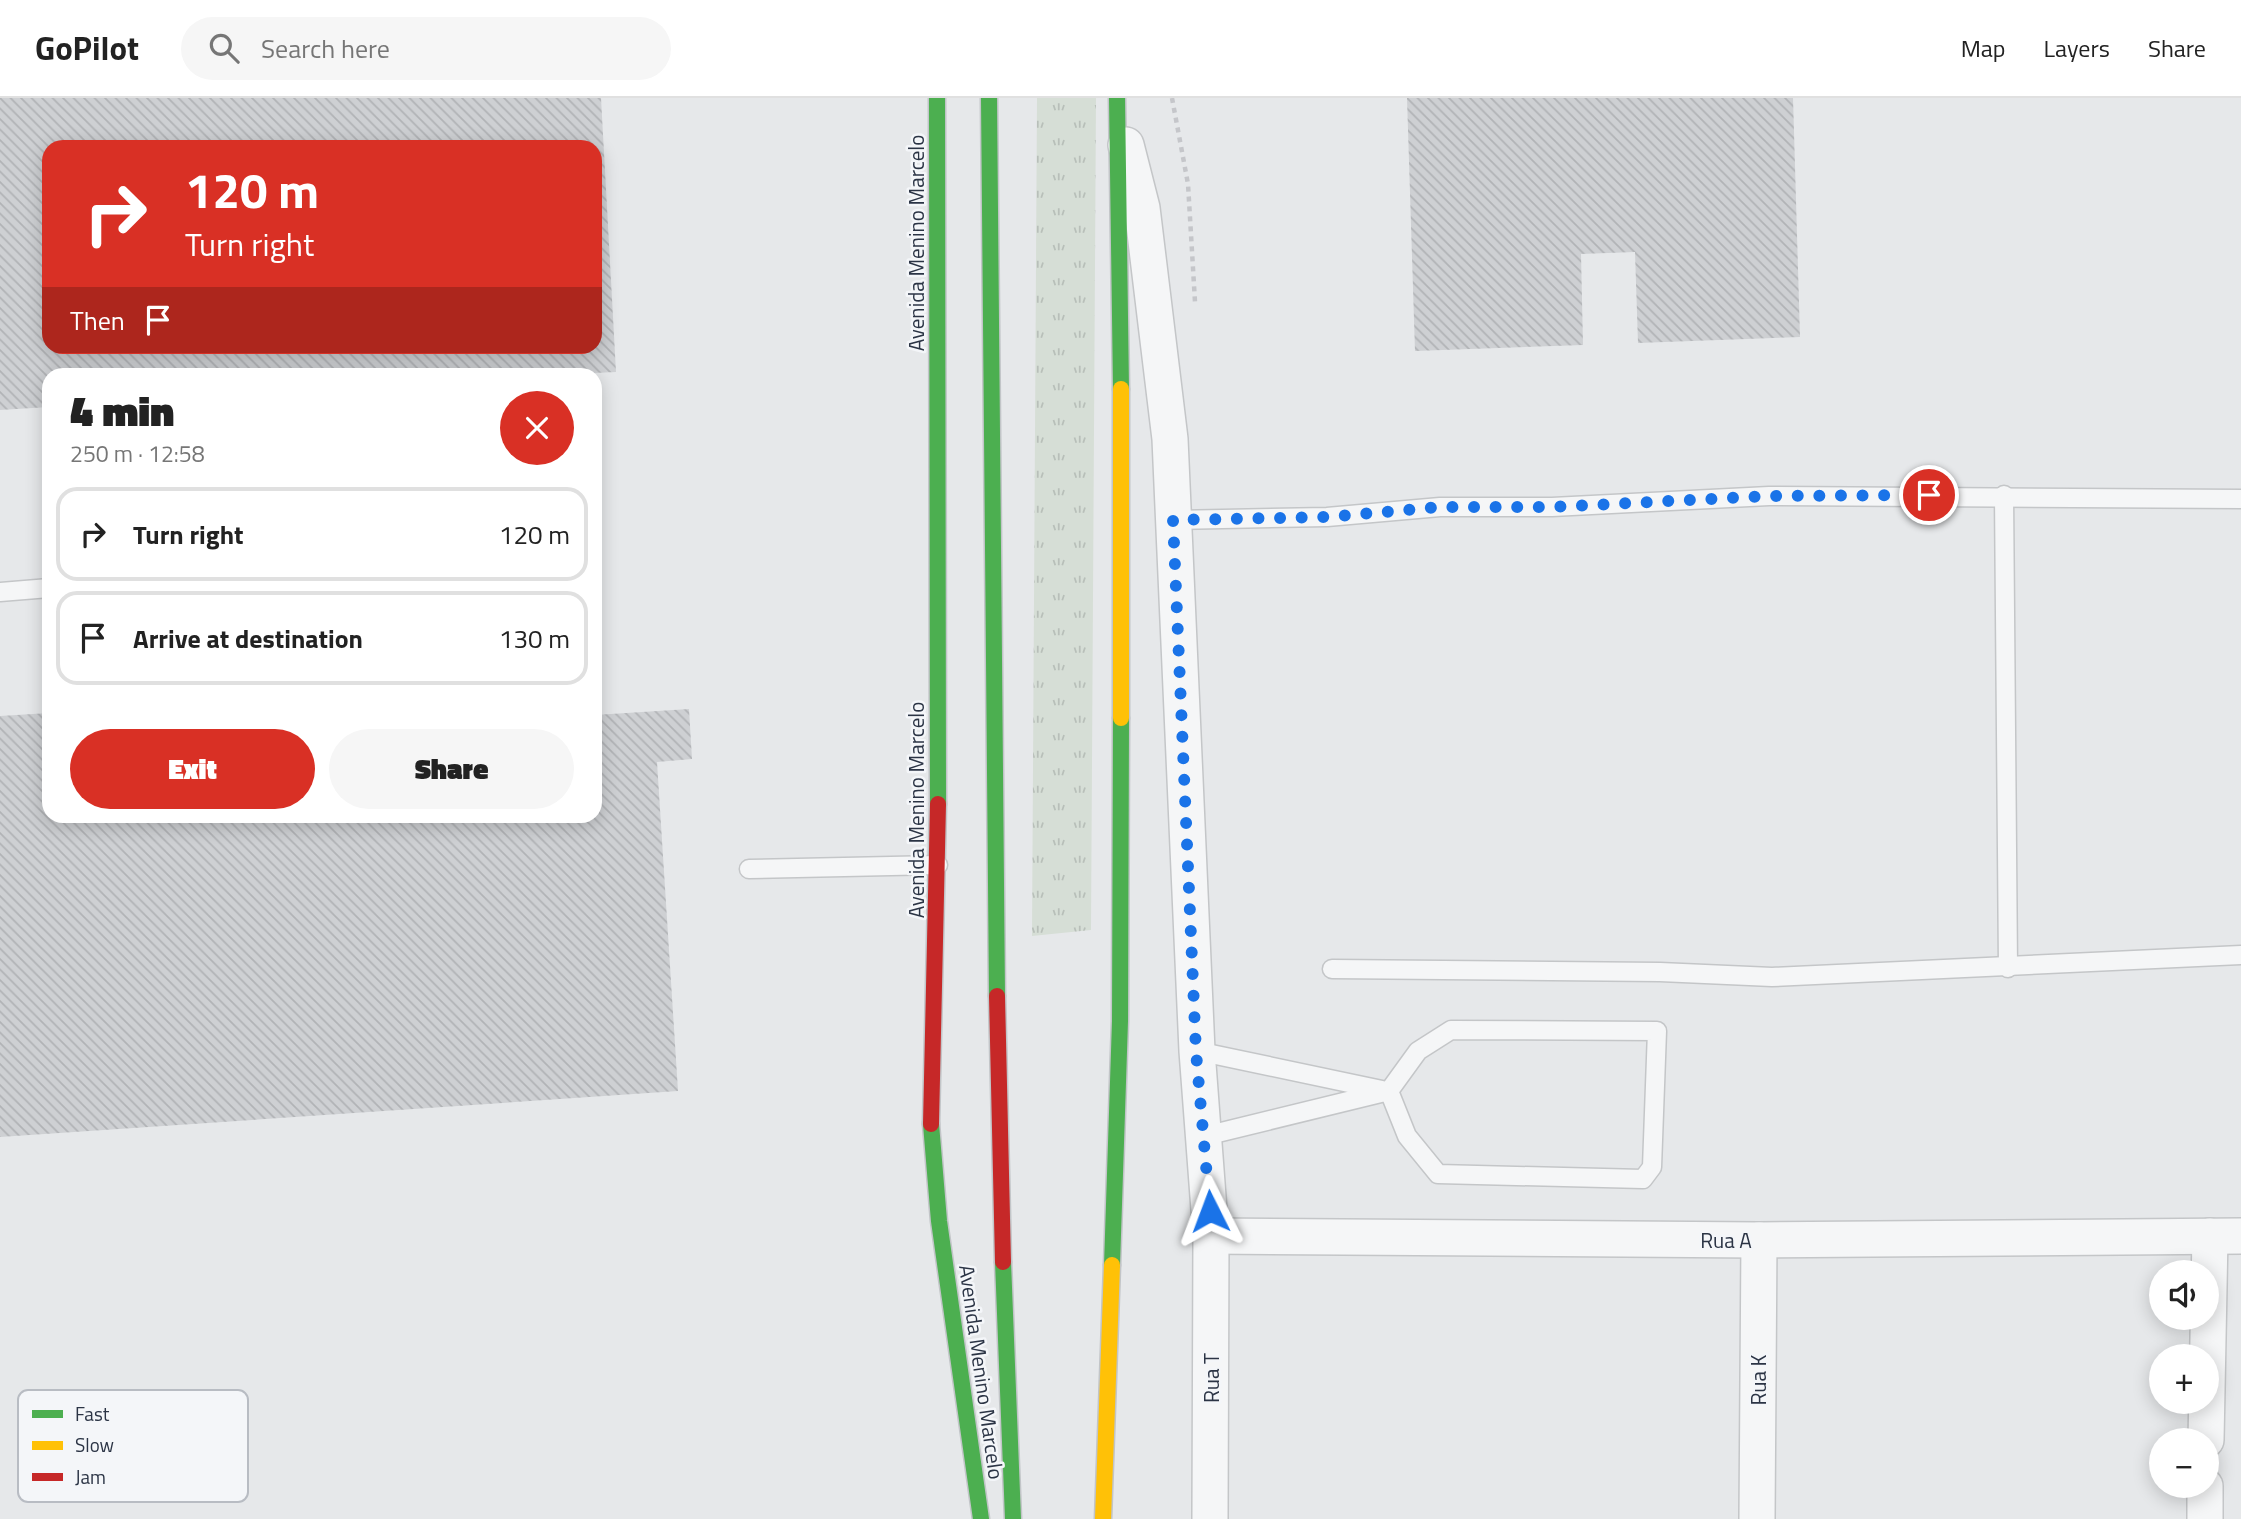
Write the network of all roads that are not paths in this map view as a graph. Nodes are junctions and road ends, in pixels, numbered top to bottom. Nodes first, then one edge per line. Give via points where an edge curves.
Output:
1 (937, 98) edge
2 (989, 98) edge
3 (1117, 103) edge
4 (2004, 495) junction
5 (2241, 499) edge
6 (1173, 520) junction
7 (42, 589) edge
8 (0, 592) edge
9 (938, 865) junction
10 (749, 869) dead end
11 (2241, 955) edge
12 (2008, 968) junction
13 (1332, 969) dead end
14 (1196, 1052) junction
15 (1389, 1091) junction
16 (1205, 1136) junction
17 (1211, 1236) junction
18 (2226, 1236) edge
19 (1759, 1240) junction
20 (2207, 1428) edge
21 (2205, 1498) edge
22 (981, 1519) edge
23 (1013, 1519) edge
24 (1103, 1519) edge
25 (1210, 1519) edge
26 (1757, 1519) edge
27 (2205, 1519) edge

1 - 9 main road, Avenida Menino Marcelo
2 - 23 main road via 996,868
3 - 6 street, Rua T via 1142,208 1170,439
3 - 24 main road via 1122,440 1120,1021
4 - 5 lane
4 - 6 lane via 1769,496
4 - 12 lane
6 - 14 street, Rua T
7 - 8 lane
9 - 10 lane
9 - 22 main road, Avenida Menino Marcelo via 930,1118 939,1222
11 - 12 lane
12 - 13 lane via 1772,977
14 - 15 lane
14 - 16 street, Rua T
15 - 15 lane via 1418,1051 1451,1030 1657,1031 1652,1167 1643,1178 1438,1174 1407,1136
15 - 16 lane
16 - 17 street, Rua T
17 - 19 street, Rua A
17 - 25 street, Rua T
18 - 19 street, Rua A
18 - 20 street
19 - 26 street, Rua K
21 - 27 street

